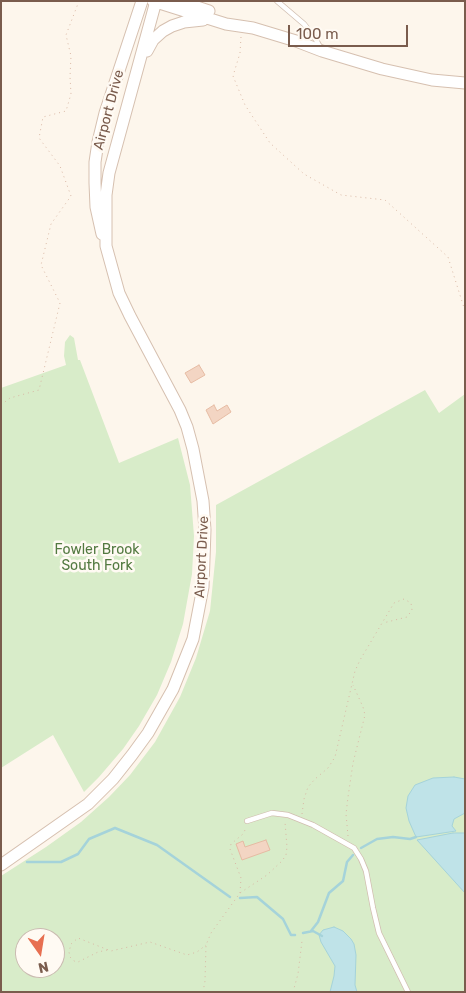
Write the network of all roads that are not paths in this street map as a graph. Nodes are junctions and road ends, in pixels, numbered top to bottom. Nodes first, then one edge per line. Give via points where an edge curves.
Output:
1 (142, 1) edge
2 (179, 1) edge
3 (191, 1) edge
4 (278, 1) edge
5 (155, 2) edge
6 (205, 10) junction
7 (226, 24) junction
8 (253, 28) junction
9 (322, 51) junction
10 (134, 80) junction
11 (465, 83) edge
12 (107, 251) junction
13 (247, 821) road end
14 (1, 865) edge
15 (408, 992) edge

1 - 12 main road, Airport Drive via 106,113 95,162 96,207
2 - 6 main road, Airport Drive
3 - 6 main road
4 - 9 lane via 304,24
5 - 7 main road, Airport Drive
5 - 10 main road, Airport Drive
6 - 8 main road, Airport Drive
7 - 8 main road, Airport Drive
7 - 10 main road, Airport Drive via 205,20 184,22 163,31 153,40
8 - 9 main road, Airport Drive
9 - 11 main road, Airport Drive via 415,76
10 - 12 main road, Airport Drive via 109,172
12 - 14 main road, Airport Drive via 119,293 187,427 203,501 203,587 193,639 183,666 148,734 113,779 88,804
13 - 15 lane via 272,813 284,814 354,848 366,871 379,933

